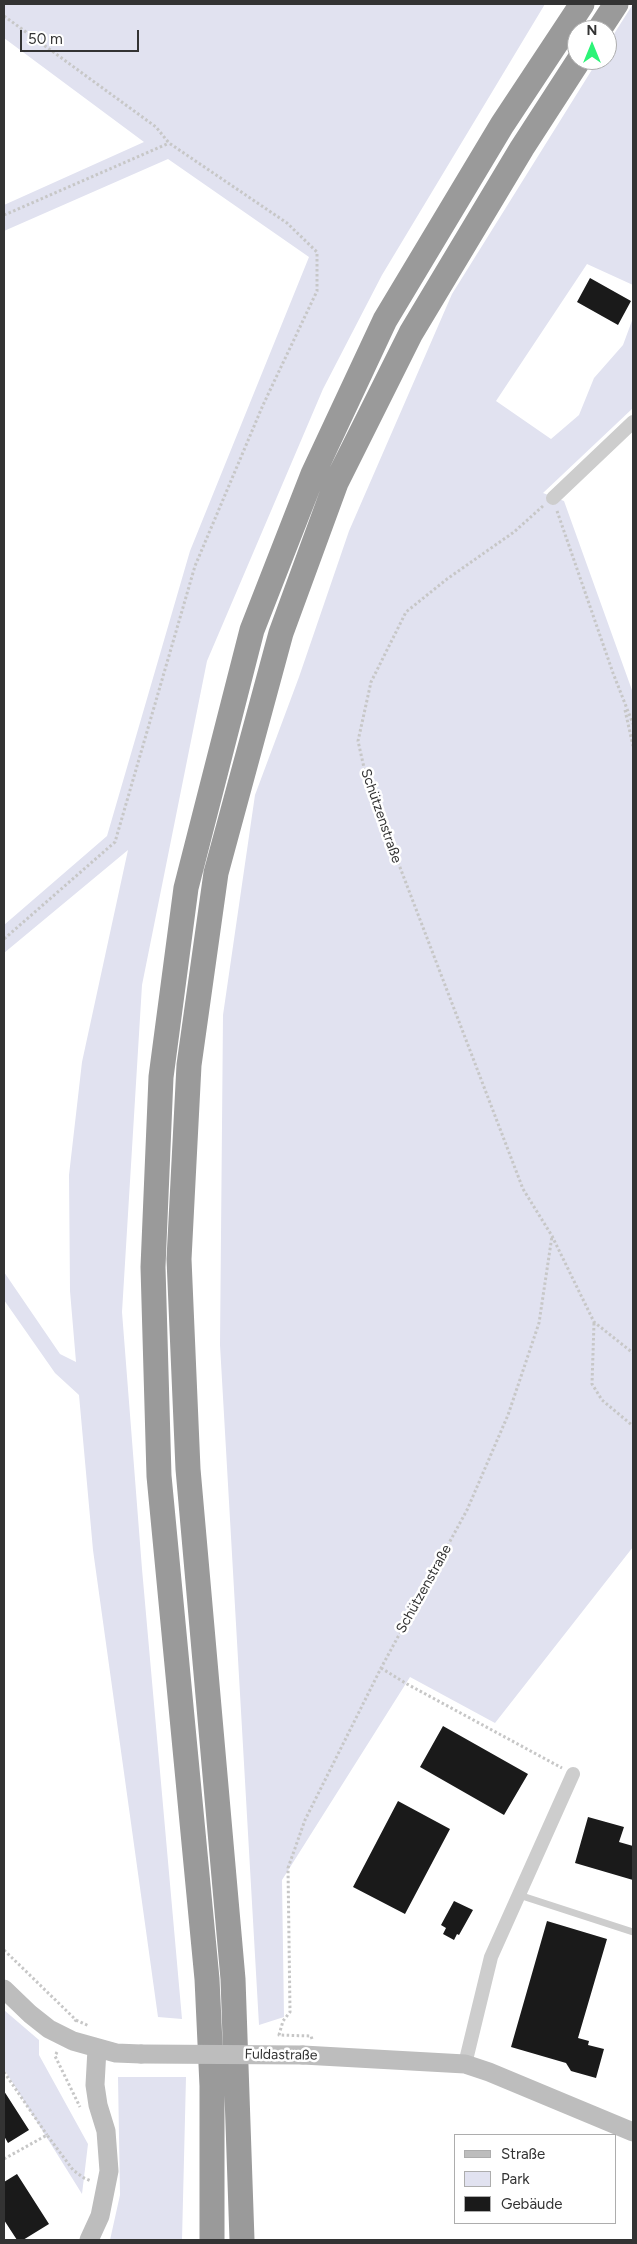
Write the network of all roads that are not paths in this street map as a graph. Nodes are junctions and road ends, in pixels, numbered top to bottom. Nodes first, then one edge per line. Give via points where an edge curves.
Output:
1 (582, 4) edge
2 (616, 4) edge
3 (606, 20) edge
4 (573, 70) edge
5 (633, 422) edge
6 (552, 498) road end
7 (573, 1774) road end
8 (519, 1896) junction
9 (633, 1932) edge
10 (4, 1989) edge
11 (97, 2049) junction
12 (465, 2064) junction
13 (633, 2132) edge
14 (89, 2240) edge
15 (212, 2240) edge
16 (242, 2240) edge

1 - 15 highway via 502,125 385,320 313,474 252,630 186,888 160,1077 153,1267 159,1476 207,1979 212,2086
2 - 3 highway
4 - 16 highway via 411,333 336,483 281,633 216,873 189,1065 179,1259 188,1469 232,1979
5 - 6 street
7 - 8 street
8 - 9 lane
8 - 12 street via 491,1957
10 - 11 street, Fuldastraße via 49,2029
11 - 12 street, Fuldastraße, bridge via 116,2053 303,2055
11 - 14 street via 95,2085 106,2131 109,2171 100,2216
12 - 13 street, Fuldastraße

